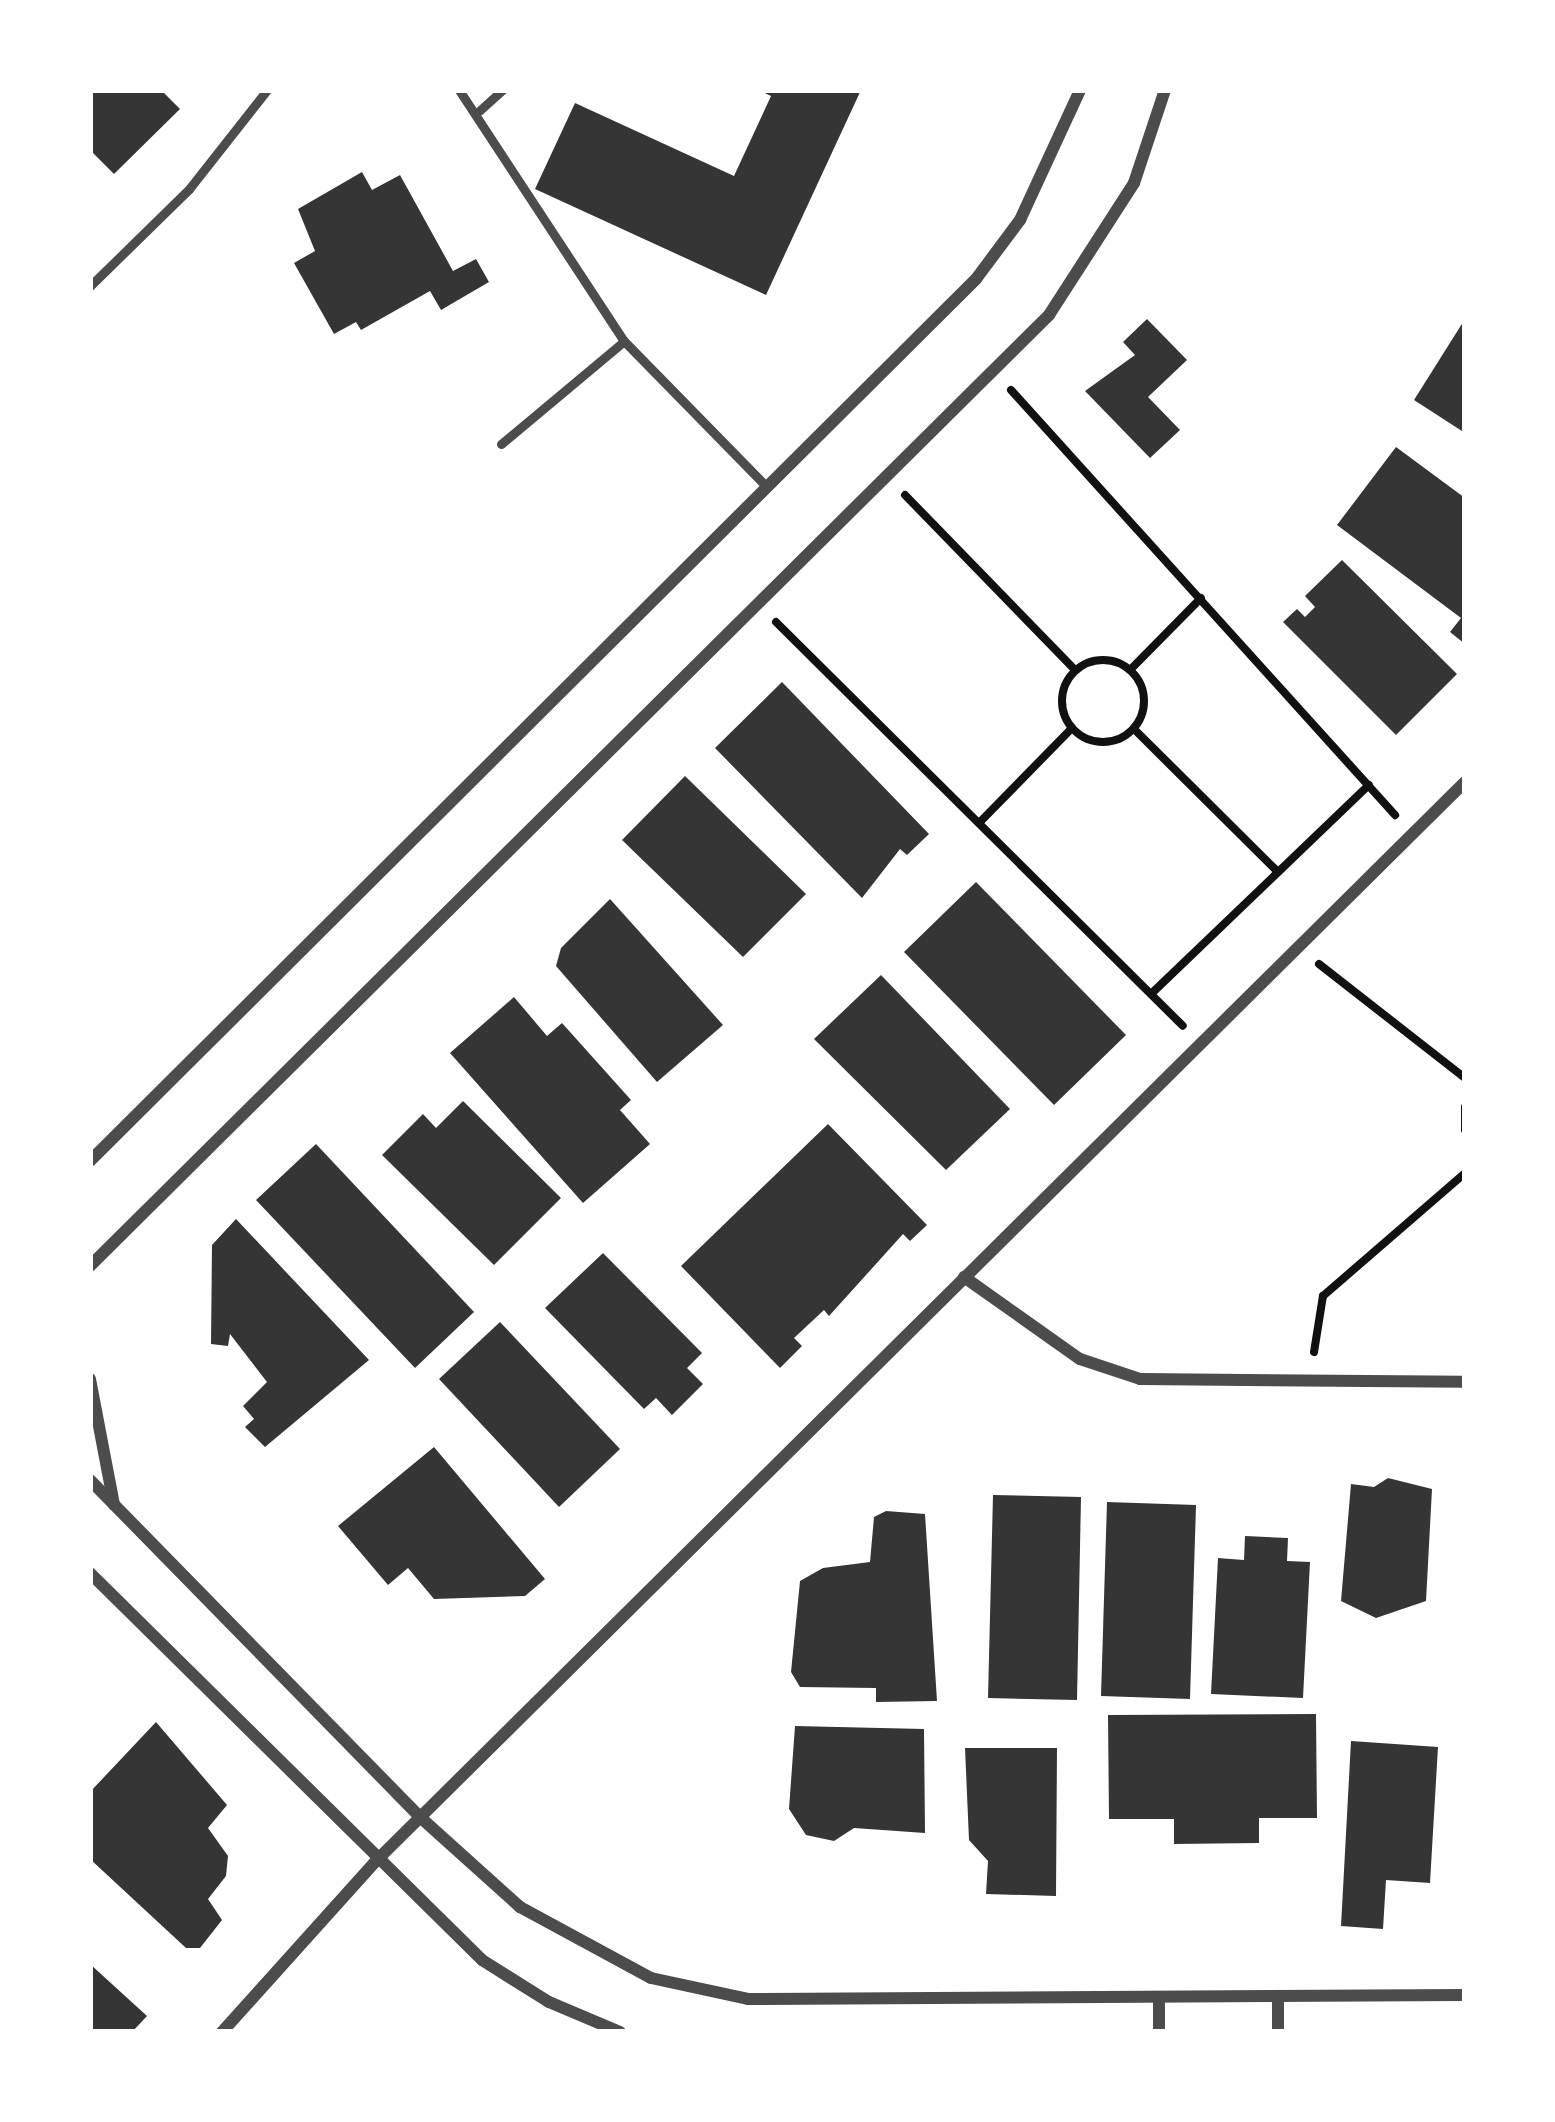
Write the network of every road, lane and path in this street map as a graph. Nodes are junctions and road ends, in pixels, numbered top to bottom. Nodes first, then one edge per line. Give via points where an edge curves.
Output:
1 (267, 90) edge
2 (460, 90) edge
3 (502, 90) edge
4 (1080, 90) edge
5 (1166, 90) edge
6 (479, 111) junction
7 (90, 286) edge
8 (624, 341) junction
9 (993, 370) junction
10 (501, 444) dead end
11 (886, 476) junction
12 (767, 487) junction
13 (1201, 597) junction
14 (757, 604) junction
15 (1076, 670) junction
16 (1130, 670) junction
17 (1072, 728) junction
18 (1134, 728) junction
19 (1465, 782) edge
20 (1369, 785) junction
21 (979, 823) junction
22 (1412, 834) junction
23 (1278, 872) junction
24 (1298, 947) junction
25 (1151, 994) junction
26 (1201, 1044) junction
27 (1465, 1078) edge
28 (1465, 1106) edge
29 (1465, 1130) edge
30 (90, 1161) edge
31 (1465, 1173) edge
32 (90, 1266) edge
33 (964, 1277) junction
34 (90, 1379) edge
35 (1309, 1382) junction
36 (1465, 1382) edge
37 (90, 1480) edge
38 (114, 1506) junction
39 (90, 1573) edge
40 (420, 1817) junction
41 (375, 1862) junction
42 (1465, 1995) edge
43 (1159, 1997) junction
44 (1278, 1997) junction
45 (222, 2032) edge
46 (620, 2032) edge
47 (1159, 2032) edge
48 (1277, 2032) edge

1 - 7 lane via 189,189
2 - 6 lane
3 - 6 lane
4 - 12 street via 1029,204 976,279
5 - 9 street via 1134,183 1096,252
6 - 8 lane
8 - 10 lane
8 - 12 lane
9 - 11 street
9 - 13 path
11 - 14 street
11 - 15 path
12 - 30 street
13 - 16 path
13 - 20 path
14 - 21 path
14 - 32 street
15 - 16 path via 1100,660
15 - 17 path via 1060,704
16 - 18 path via 1144,699
17 - 18 path via 1105,743
17 - 21 path
18 - 23 path
19 - 22 street
20 - 22 path
20 - 23 path
21 - 25 path
22 - 24 street
23 - 25 path
24 - 26 street
24 - 27 path
25 - 26 path
26 - 33 street
28 - 29 path
31 - 35 path via 1322,1296
33 - 35 street via 1080,1359 1140,1379
33 - 40 street
34 - 38 street
35 - 36 street
37 - 38 street
38 - 40 street
39 - 41 street
40 - 41 street
40 - 43 street via 561,1935 699,1991 748,1999
41 - 45 street
41 - 46 street via 482,1960 549,2002
42 - 44 street
43 - 44 street
43 - 47 street
44 - 48 street

